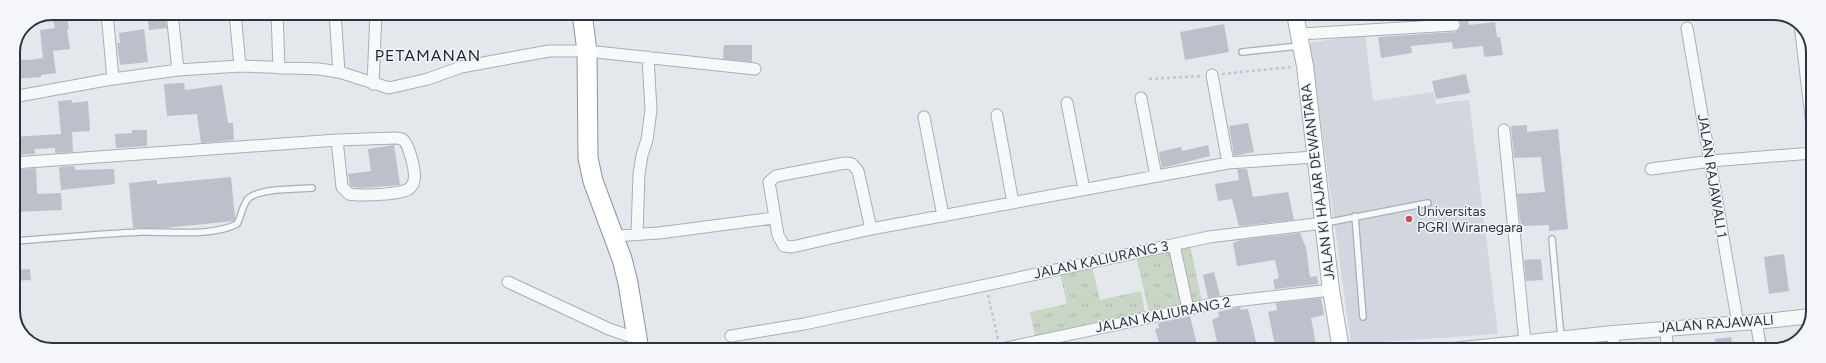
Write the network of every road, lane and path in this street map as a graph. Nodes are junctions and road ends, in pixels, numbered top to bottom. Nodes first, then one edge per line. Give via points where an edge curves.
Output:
1 (108, 20) edge
2 (173, 20) edge
3 (236, 20) edge
4 (277, 20) edge
5 (335, 20) edge
6 (376, 20) edge
7 (582, 20) edge
8 (1297, 20) edge
9 (1454, 25) dead end
10 (1687, 28) dead end
11 (1802, 36) edge
12 (1301, 40) junction
13 (587, 51) junction
14 (1242, 52) dead end
15 (648, 57) junction
16 (239, 59) junction
17 (177, 63) junction
18 (279, 63) junction
19 (1305, 66) junction
20 (755, 69) dead end
21 (338, 72) junction
22 (1806, 72) edge
23 (112, 75) junction
24 (1212, 75) junction
25 (1148, 79) dead end
26 (373, 84) junction
27 (20, 95) edge
28 (1141, 98) dead end
29 (1068, 103) dead end
30 (997, 115) dead end
31 (924, 118) dead end
32 (1504, 130) dead end
33 (337, 140) junction
34 (1806, 153) edge
35 (1314, 157) junction
36 (1710, 161) junction
37 (20, 163) edge
38 (1228, 163) junction
39 (1651, 169) dead end
40 (1156, 176) junction
41 (312, 188) dead end
42 (1084, 190) junction
43 (1013, 203) junction
44 (1428, 203) dead end
45 (943, 216) junction
46 (1355, 216) junction
47 (774, 218) junction
48 (1324, 223) junction
49 (871, 229) junction
50 (637, 234) junction
51 (613, 236) junction
52 (1552, 239) dead end
53 (20, 241) edge
54 (1174, 244) junction
55 (508, 282) dead end
56 (986, 285) junction
57 (1331, 290) junction
58 (1188, 309) junction
59 (1363, 317) dead end
60 (1805, 317) edge
61 (1756, 322) junction
62 (1738, 324) junction
63 (1665, 328) junction
64 (1613, 333) junction
65 (730, 336) dead end
66 (637, 343) edge
67 (639, 343) edge
68 (997, 343) edge
69 (1026, 343) edge
70 (1340, 343) edge
71 (1516, 343) edge
72 (1561, 343) edge
73 (1570, 343) edge
74 (1614, 343) edge
75 (1667, 343) edge
76 (1760, 343) edge

1 - 23 street
2 - 17 street
3 - 16 street
4 - 18 street
5 - 21 street
6 - 26 street
7 - 13 highway
8 - 12 main road, JALAN KI HAJAR DEWANTARA
9 - 12 street
10 - 36 street, JALAN RAJAWALI 1
11 - 22 street
12 - 14 lane
12 - 19 main road, JALAN KI HAJAR DEWANTARA
13 - 15 street
13 - 26 street via 549,51 514,56 461,67 398,87 389,88
13 - 51 highway via 588,158 593,182
15 - 20 street
15 - 50 street via 651,110 639,174
16 - 17 street
16 - 18 street
17 - 23 street
18 - 21 street
19 - 24 path
19 - 35 main road, JALAN KI HAJAR DEWANTARA
21 - 26 street
23 - 27 street
24 - 25 path
24 - 38 street
28 - 40 street
29 - 42 street
30 - 43 street
31 - 45 street
32 - 71 street
33 - 33 street via 342,187 349,194 397,192 411,187 414,175 409,151 402,139
33 - 37 street
34 - 36 street
35 - 38 street
35 - 48 main road, JALAN KI HAJAR DEWANTARA
36 - 39 street
36 - 62 street, JALAN RAJAWALI 1
38 - 40 street
40 - 42 street
41 - 53 lane via 254,195 246,202 237,224 211,231 141,232
42 - 43 street
43 - 45 street
44 - 46 lane
45 - 49 street
46 - 48 lane
46 - 59 lane
47 - 49 street via 784,246 792,247
47 - 49 street via 769,187 772,178 845,162 852,164 858,171
47 - 50 street
48 - 54 street, JALAN KALIURANG 3 via 1209,237
48 - 57 main road, JALAN KI HAJAR DEWANTARA
50 - 51 street
51 - 67 highway via 628,283
52 - 72 lane
54 - 56 street, JALAN KALIURANG 3
54 - 58 street
55 - 66 street
56 - 65 street, JALAN KALIURANG 3 via 804,324
56 - 68 path
57 - 58 street, JALAN KALIURANG 2 via 1217,303
57 - 70 main road, JALAN KI HAJAR DEWANTARA
58 - 69 street, JALAN KALIURANG 2
60 - 61 street, JALAN RAJAWALI
61 - 62 street, JALAN RAJAWALI
61 - 76 street
62 - 63 street, JALAN RAJAWALI
63 - 64 street, JALAN RAJAWALI
63 - 75 street
64 - 73 street, JALAN RAJAWALI
64 - 74 street

